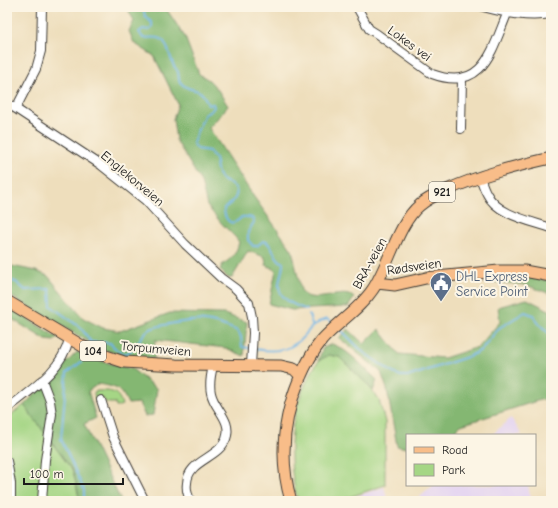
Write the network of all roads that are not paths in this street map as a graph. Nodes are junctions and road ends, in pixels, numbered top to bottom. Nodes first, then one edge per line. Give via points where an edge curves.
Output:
1 (42, 7) edge
2 (357, 7) edge
3 (483, 7) edge
4 (507, 14) junction
5 (551, 14) edge
6 (462, 78) junction
7 (7, 103) edge
8 (16, 108) junction
9 (462, 129) dead end
10 (551, 158) edge
11 (480, 177) junction
12 (551, 228) edge
13 (551, 276) edge
14 (377, 283) junction
15 (7, 301) edge
16 (69, 339) junction
17 (251, 361) junction
18 (213, 366) junction
19 (301, 376) junction
20 (42, 380) junction
21 (101, 400) dead end
22 (7, 409) edge
23 (7, 462) edge
24 (11, 501) edge
25 (42, 501) edge
26 (145, 501) edge
27 (190, 501) edge
28 (291, 501) edge

1 - 8 street via 41,51 36,68
2 - 6 street, Lokes vei via 369,29 432,74 448,79
3 - 4 street
4 - 5 street
4 - 6 street, Lokes vei via 482,68
6 - 9 street
7 - 8 street, Englekorveien
8 - 17 street, Englekorveien via 101,165 145,200 185,244 236,289 249,303 252,317
10 - 11 main road, BRA-veien / 921
11 - 12 street via 487,195 498,207
11 - 14 main road, BRA-veien / 921 via 435,196 416,209 403,229
13 - 14 main road, Rødsveien via 524,271 499,271 426,278 395,285
14 - 19 main road, BRA-veien via 363,302 316,347
15 - 16 main road, Torpumveien / 104
16 - 18 main road, Torpumveien / 104 via 124,362
16 - 20 street via 62,357
17 - 18 main road, Torpumveien / 104
17 - 19 main road, Torpumveien / 104 via 269,367 294,369
18 - 27 street via 211,395 227,424 228,434 218,451 192,468 187,486
19 - 28 main road, BRA-veien via 289,410 285,432 285,472
20 - 22 street
20 - 25 street via 52,414
21 - 26 street via 113,437
23 - 24 street

